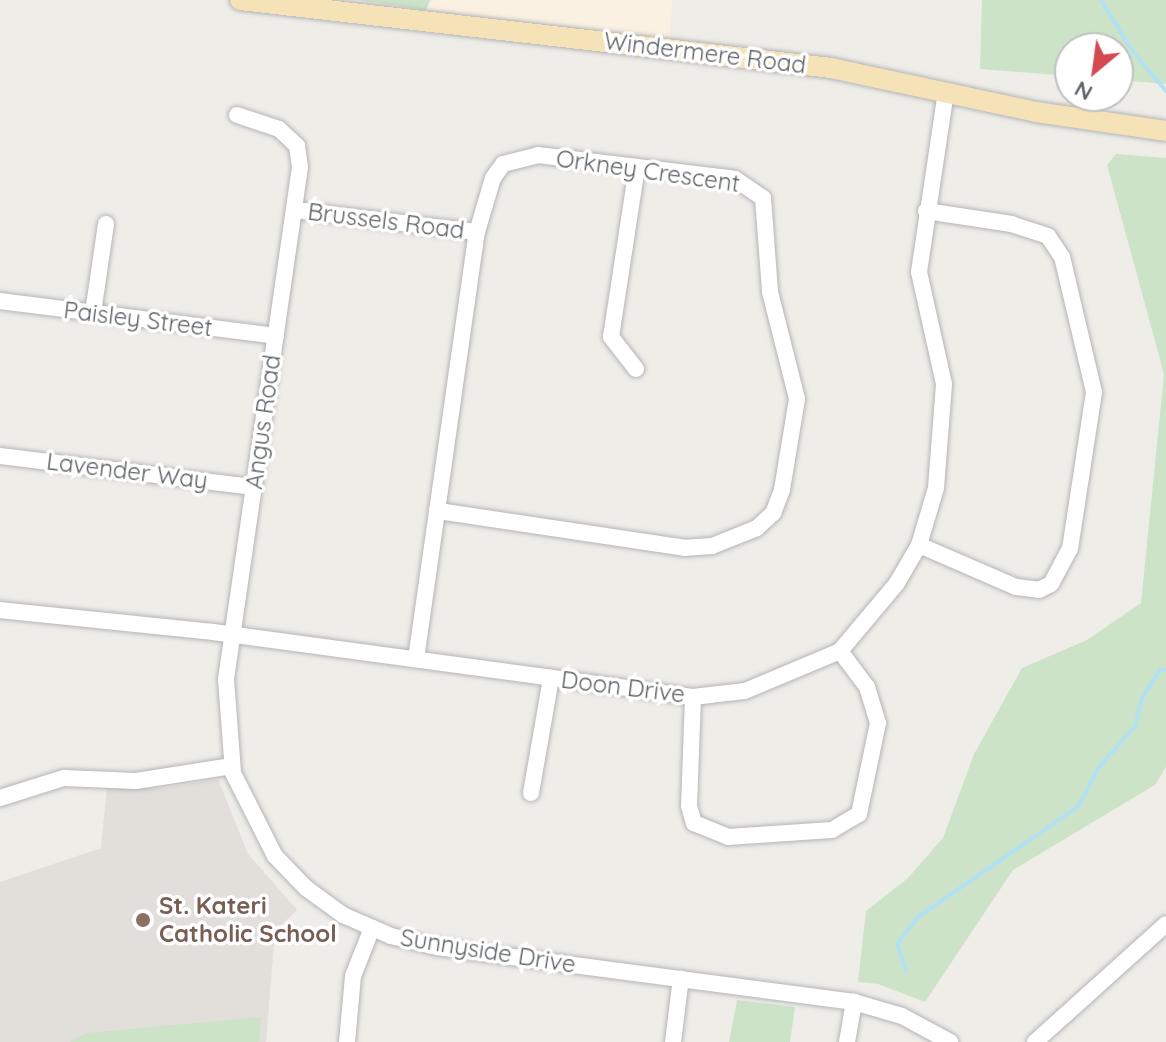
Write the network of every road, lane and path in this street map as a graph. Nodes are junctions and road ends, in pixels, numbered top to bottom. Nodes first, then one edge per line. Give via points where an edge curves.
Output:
1 (240, 0) edge
2 (946, 91) junction
3 (237, 115) dead end
4 (1166, 131) edge
5 (637, 167) junction
6 (295, 210) junction
7 (926, 211) junction
8 (106, 224) dead end
9 (477, 232) junction
10 (0, 301) edge
11 (93, 313) junction
12 (276, 336) junction
13 (636, 369) dead end
14 (0, 456) edge
15 (254, 487) junction
16 (437, 511) junction
17 (919, 545) junction
18 (0, 610) edge
19 (232, 635) junction
20 (840, 651) junction
21 (416, 659) junction
22 (551, 678) junction
23 (693, 697) junction
24 (232, 766) junction
25 (531, 793) dead end
26 (0, 798) edge
27 (1166, 924) edge
28 (372, 928) junction
29 (681, 978) junction
30 (854, 1002) junction
31 (347, 1042) edge
32 (673, 1042) edge
33 (847, 1042) edge
34 (950, 1042) edge
35 (1035, 1042) edge

1 - 2 main road, Windermere Road via 831,68
2 - 4 main road, Windermere Road via 1036,112
2 - 7 street, Doon Drive
3 - 6 street, Angus Road via 279,129 297,146
5 - 9 street, Orkney Crescent via 521,156 503,164 493,178
5 - 13 street via 611,337
5 - 16 street, Orkney Crescent via 735,179 763,198 770,292 797,399 782,490 773,513 737,539 686,548
6 - 9 street, Brussels Road
6 - 12 street, Angus Road
7 - 17 street, Doon Drive via 919,272 944,384 936,488
7 - 17 street via 1012,224 1048,236 1062,257 1094,392 1070,549 1051,584 1039,590 1016,587
8 - 11 street
9 - 16 street, Orkney Crescent
10 - 11 street, Paisley Street
11 - 12 street, Paisley Street
12 - 15 street, Angus Road
14 - 15 street, Lavender Way
15 - 19 street, Angus Road
16 - 21 street, Orkney Crescent
17 - 20 street, Doon Drive via 897,583
18 - 19 street, Doon Drive
19 - 21 street, Doon Drive
19 - 24 street, Sunnyside Drive via 226,679
20 - 23 street, Doon Drive via 745,691
20 - 23 street via 867,687 878,723 859,814 832,830 728,837 694,823 689,806
21 - 22 street, Doon Drive
22 - 23 street, Doon Drive
22 - 25 street
24 - 26 street via 136,781 64,778
24 - 28 street, Sunnyside Drive via 253,817 289,872 343,915
27 - 35 street
28 - 29 street, Sunnyside Drive via 437,947
28 - 31 street via 353,976
29 - 30 street, Sunnyside Drive
29 - 32 street
30 - 33 street
30 - 34 street, Sunnyside Drive via 902,1016

